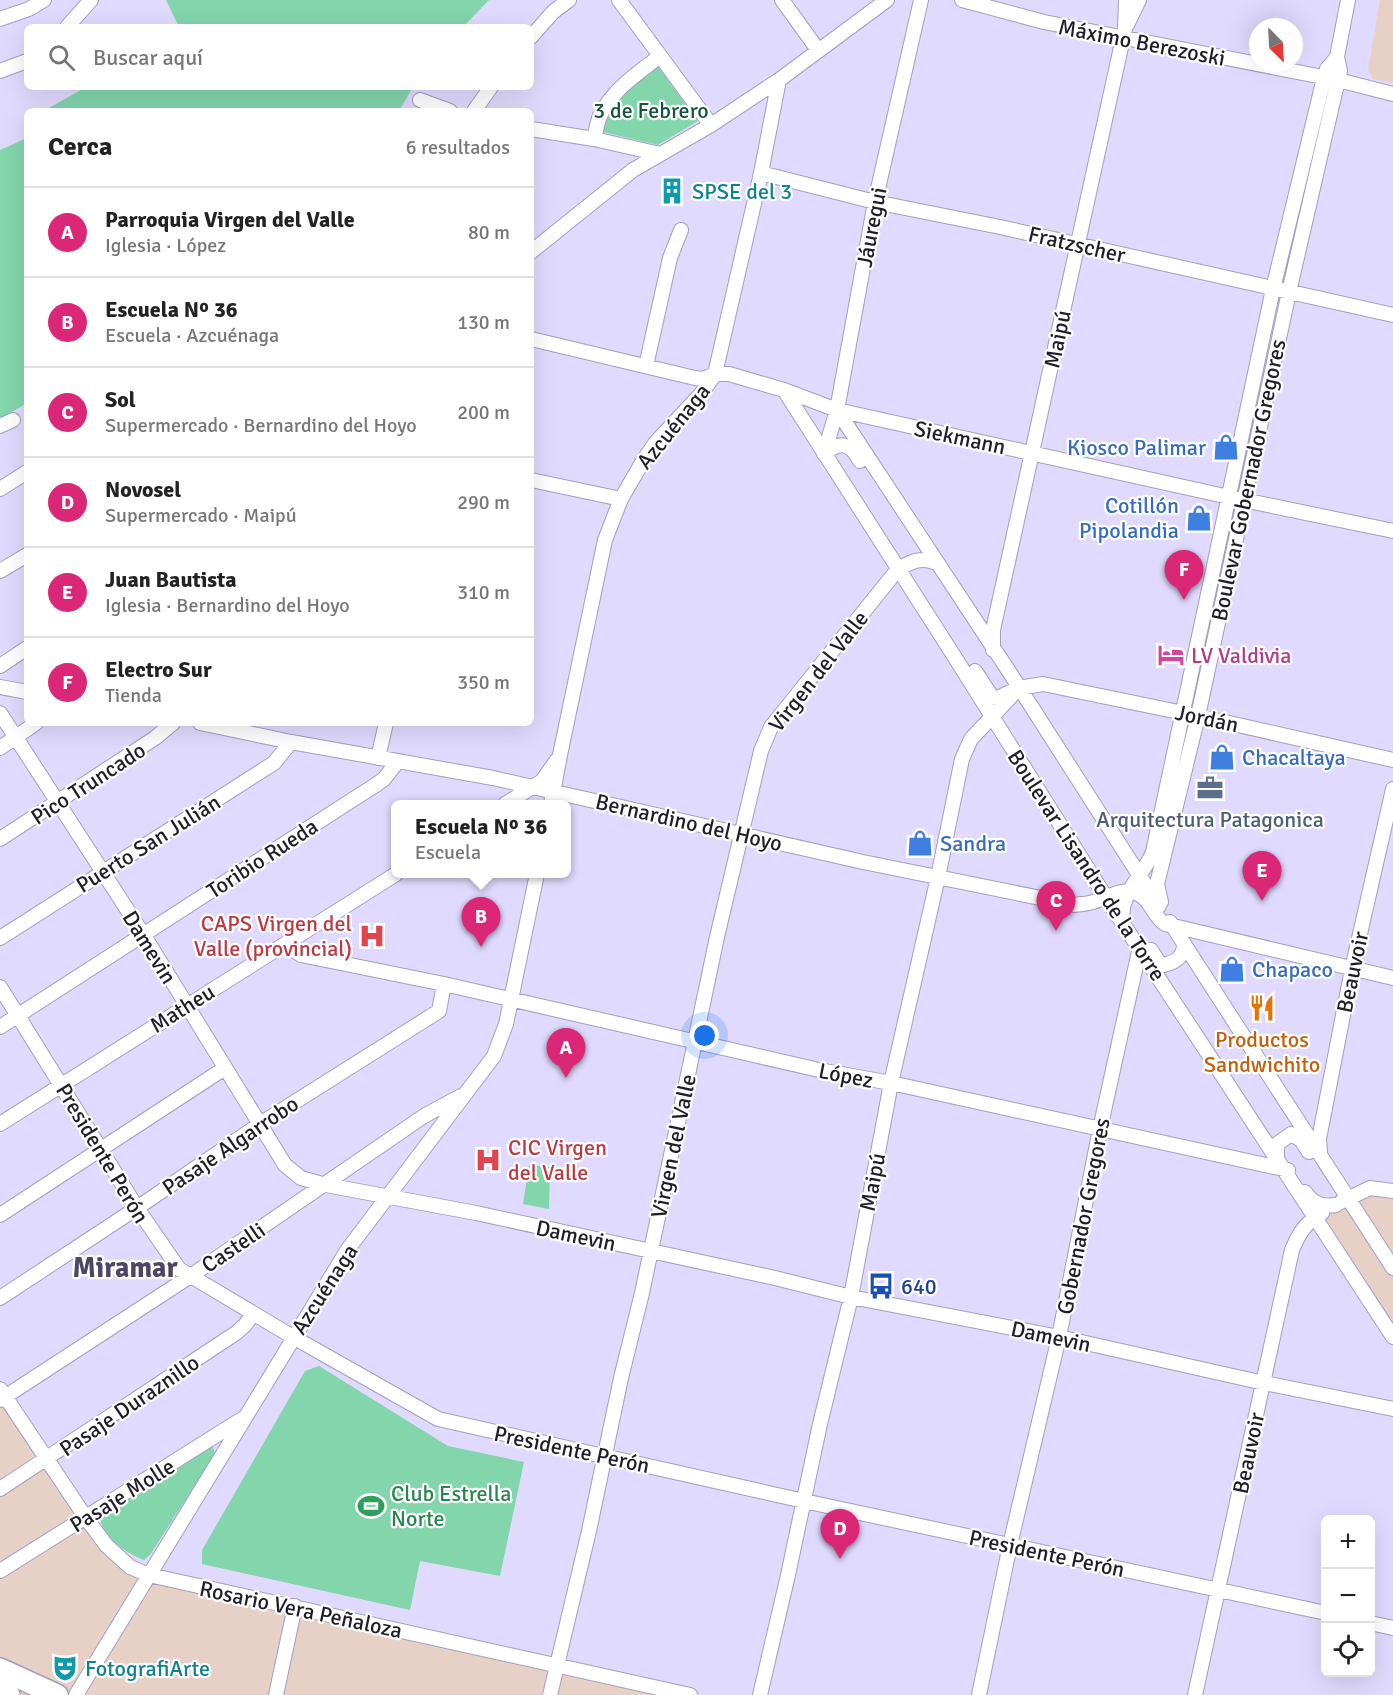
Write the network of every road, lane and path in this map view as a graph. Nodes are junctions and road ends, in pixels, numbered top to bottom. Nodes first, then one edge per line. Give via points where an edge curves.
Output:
1 (44, 0) edge
2 (91, 0) edge
3 (569, 0) edge
4 (619, 0) edge
5 (782, 0) edge
6 (887, 0) edge
7 (921, 0) edge
8 (962, 0) edge
9 (1126, 0) edge
10 (1139, 0) edge
11 (1347, 0) edge
12 (0, 19) edge
13 (70, 24) edge
14 (1124, 33) junction
15 (534, 34) edge
16 (818, 50) junction
17 (660, 56) junction
18 (24, 62) edge
19 (0, 71) edge
20 (1331, 79) junction
21 (779, 80) junction
22 (489, 90) edge
23 (1393, 94) edge
24 (420, 99) dead end
25 (442, 108) edge
26 (476, 108) edge
27 (711, 125) junction
28 (534, 129) edge
29 (594, 139) junction
30 (660, 154) junction
31 (761, 173) junction
32 (875, 202) junction
33 (681, 230) dead end
34 (1078, 244) junction
35 (534, 250) edge
36 (1273, 289) junction
37 (1289, 292) junction
38 (1393, 315) edge
39 (534, 340) edge
40 (646, 366) junction
41 (715, 374) junction
42 (784, 390) junction
43 (837, 410) junction
44 (1032, 452) junction
45 (824, 454) junction
46 (24, 474) edge
47 (534, 481) edge
48 (0, 489) edge
49 (894, 497) junction
50 (1229, 497) junction
51 (621, 499) junction
52 (1244, 500) junction
53 (1393, 531) edge
54 (24, 557) edge
55 (936, 563) junction
56 (898, 569) junction
57 (0, 572) edge
58 (24, 650) edge
59 (993, 650) junction
60 (954, 656) junction
61 (0, 666) edge
62 (0, 687) edge
63 (1019, 688) junction
64 (24, 691) edge
65 (1181, 712) junction
66 (0, 713) edge
67 (1198, 716) junction
68 (992, 717) junction
69 (32, 726) edge
70 (169, 726) edge
71 (214, 726) edge
72 (386, 726) edge
73 (16, 737) junction
74 (291, 742) junction
75 (0, 748) edge
76 (560, 755) junction
77 (378, 758) junction
78 (1393, 760) edge
79 (398, 761) junction
80 (533, 787) junction
81 (1393, 789) edge
82 (553, 798) edge
83 (512, 800) edge
84 (571, 801) edge
85 (59, 802) junction
86 (741, 833) junction
87 (0, 839) edge
88 (102, 871) junction
89 (1140, 875) junction
90 (391, 876) edge
91 (938, 877) junction
92 (536, 878) edge
93 (1129, 892) junction
94 (1105, 896) junction
95 (1169, 921) junction
96 (1123, 922) junction
97 (142, 934) junction
98 (0, 938) edge
99 (285, 944) junction
100 (1184, 944) junction
101 (1140, 947) junction
102 (1352, 969) junction
103 (1393, 978) edge
104 (444, 984) junction
105 (0, 987) edge
106 (511, 999) junction
107 (186, 1005) junction
108 (18, 1015) junction
109 (0, 1027) edge
110 (695, 1041) junction
111 (225, 1068) junction
112 (891, 1083) junction
113 (61, 1084) junction
114 (465, 1093) junction
115 (0, 1124) edge
116 (260, 1124) junction
117 (1100, 1129) junction
118 (101, 1149) junction
119 (1321, 1155) junction
120 (1277, 1157) junction
121 (1285, 1170) junction
122 (326, 1185) junction
123 (1342, 1188) junction
124 (1393, 1191) edge
125 (387, 1196) junction
126 (1336, 1205) junction
127 (136, 1208) junction
128 (0, 1215) edge
129 (1315, 1217) junction
130 (650, 1251) junction
131 (1393, 1268) edge
132 (189, 1277) junction
133 (851, 1297) junction
134 (0, 1298) edge
135 (253, 1314) junction
136 (293, 1337) junction
137 (1059, 1337) junction
138 (1393, 1337) edge
139 (1264, 1383) junction
140 (2, 1395) edge
141 (1393, 1409) edge
142 (244, 1417) junction
143 (605, 1455) junction
144 (47, 1459) junction
145 (0, 1489) edge
146 (804, 1501) junction
147 (86, 1518) junction
148 (1010, 1545) junction
149 (0, 1571) edge
150 (149, 1575) junction
151 (1219, 1590) junction
152 (295, 1606) junction
153 (1321, 1612) edge
154 (1375, 1624) edge
155 (1393, 1628) edge
156 (557, 1666) junction
157 (2, 1676) edge
158 (9, 1695) edge
159 (57, 1695) edge
160 (76, 1695) edge
161 (276, 1695) edge
162 (550, 1695) edge
163 (690, 1695) edge
164 (760, 1695) edge
165 (979, 1695) edge
166 (1195, 1695) edge

1 - 12 street
2 - 13 street
3 - 15 street
4 - 17 street
5 - 16 street
6 - 16 street
7 - 32 street, Jáuregui
8 - 14 street, Máximo Berezoski via 1044,22
9 - 14 street, Maipú
10 - 14 street, Maipú
11 - 20 street via 1337,57 1340,71
14 - 20 street, Máximo Berezoski
14 - 34 street, Maipú
16 - 21 street
17 - 27 street
17 - 29 street via 614,95 600,116
18 - 19 street
20 - 23 street, Máximo Berezoski
20 - 36 street, Boulevar Gobernador Gregores
20 - 37 street, Boulevar Gobernador Gregores
21 - 27 street
21 - 31 street, Azcuénaga
22 - 26 street
24 - 25 street
27 - 30 street
28 - 29 street
29 - 30 street
30 - 35 street via 623,177
31 - 32 street, Fratzscher
31 - 41 street, Azcuénaga
32 - 34 street, Fratzscher
32 - 43 street, Jáuregui
33 - 40 street via 670,258
34 - 36 street, Fratzscher
34 - 44 street, Maipú
36 - 37 street, Fratzscher
36 - 50 street, Boulevar Gobernador Gregores
37 - 38 street, Fratzscher
37 - 52 street, Boulevar Gobernador Gregores
39 - 40 street, Siekmann
40 - 41 street, Siekmann via 703,379
41 - 42 street, Siekmann via 729,374
41 - 51 street, Azcuénaga via 656,442
42 - 43 street, Siekmann
42 - 45 street, Boulevar Lisandro de la Torre
43 - 44 street, Siekmann
43 - 45 street, Jáuregui
43 - 49 street, Boulevar Lisandro de la Torre
44 - 50 street, Siekmann
44 - 59 street, Maipú via 993,630
45 - 49 street via 833,447 848,446 872,479
45 - 56 street, Boulevar Lisandro de la Torre
46 - 48 street
47 - 51 street
49 - 55 street, Boulevar Lisandro de la Torre
50 - 52 street, Siekmann
50 - 65 street, Boulevar Gobernador Gregores
51 - 76 street, Azcuénaga via 605,540
52 - 53 street, Siekmann
52 - 67 street, Boulevar Gobernador Gregores
54 - 57 street
55 - 56 street via 917,559
55 - 59 street, Boulevar Lisandro de la Torre
56 - 60 street, Boulevar Lisandro de la Torre
56 - 86 street, Virgen del Valle via 771,727
58 - 61 street
59 - 63 street, Boulevar Lisandro de la Torre
60 - 63 street, Jordán via 970,665 992,697
60 - 68 street, Boulevar Lisandro de la Torre
62 - 64 street
63 - 65 street, Jordán via 1043,684
63 - 68 street, Maipú
63 - 89 street, Boulevar Lisandro de la Torre
65 - 67 street, Jordán
65 - 89 street, Boulevar Gobernador Gregores via 1153,852
66 - 73 street, Damevin
67 - 78 street, Jordán
67 - 95 street, Boulevar Gobernador Gregores via 1157,884
68 - 91 street, Maipú via 964,751
68 - 94 street, Boulevar Lisandro de la Torre
69 - 73 street
70 - 85 street, Pico Truncado
71 - 74 street, Bernardino del Hoyo
72 - 77 street
73 - 75 street
73 - 85 street, Damevin
74 - 77 street, Bernardino del Hoyo
74 - 88 street, Puerto San Julián via 274,763
76 - 80 street via 549,773
76 - 82 street, Azcuénaga
77 - 79 street, Bernardino del Hoyo
79 - 80 street, Bernardino del Hoyo
79 - 97 street, Toribio Rueda via 377,784
80 - 82 street, Bernardino del Hoyo
80 - 83 street
81 - 102 street, Beauvoir
84 - 86 street, Bernardino del Hoyo
85 - 87 street, Pico Truncado
85 - 88 street, Damevin
86 - 91 street, Bernardino del Hoyo
86 - 110 street, Virgen del Valle
88 - 97 street, Damevin
88 - 98 street, Puerto San Julián
89 - 93 street, Boulevar Gobernador Gregores
89 - 95 street, Boulevar Lisandro de la Torre
90 - 99 street, Matheu
91 - 94 street, Bernardino del Hoyo via 1075,905
91 - 112 street, Maipú
92 - 106 street, Azcuénaga
93 - 94 street, Bernardino del Hoyo
93 - 95 street via 1143,897 1160,921
93 - 96 street
94 - 96 street, Boulevar Lisandro de la Torre
95 - 100 street, Boulevar Lisandro de la Torre
95 - 102 street
96 - 100 street via 1139,932 1164,965 1179,958
96 - 101 street, Boulevar Lisandro de la Torre
97 - 107 street, Damevin
97 - 108 street, Toribio Rueda
99 - 104 street, López via 301,955
99 - 107 street, Matheu
100 - 119 street, Boulevar Lisandro de la Torre
101 - 117 street, Gobernador Gregores
101 - 120 street, Boulevar Lisandro de la Torre
102 - 103 street
102 - 119 street, Beauvoir via 1319,1139
104 - 106 street, López
104 - 116 street, Pasaje Algarrobo via 439,1011
105 - 108 street, Presidente Perón
106 - 110 street, López
106 - 114 street, Azcuénaga via 497,1048
107 - 111 street, Damevin
107 - 113 street, Matheu
108 - 109 street, Toribio Rueda
108 - 113 street, Presidente Perón
110 - 112 street, López
110 - 130 street, Virgen del Valle
111 - 116 street, Damevin
111 - 118 street
112 - 117 street, López
112 - 133 street, Maipú
113 - 115 street, Matheu
113 - 118 street, Presidente Perón
114 - 122 street, Castelli via 424,1116
114 - 125 street, Azcuénaga
116 - 122 street, Damevin via 293,1173
116 - 127 street, Pasaje Algarrobo
117 - 121 street, López
117 - 137 street, Gobernador Gregores
118 - 127 street, Presidente Perón
118 - 128 street
119 - 123 street, Boulevar Lisandro de la Torre
120 - 121 street, Boulevar Lisandro de la Torre
120 - 123 street via 1277,1144 1295,1135 1321,1171
121 - 126 street via 1295,1175 1314,1203
121 - 129 street, Boulevar Lisandro de la Torre
122 - 125 street, Damevin
122 - 132 street, Castelli
123 - 124 street
123 - 126 street
123 - 131 street, Boulevar Lisandro de la Torre
125 - 130 street, Damevin
125 - 136 street, Azcuénaga via 348,1249
126 - 129 street
127 - 132 street, Presidente Perón via 171,1261
127 - 134 street, Pasaje Algarrobo
129 - 138 street, Boulevar Lisandro de la Torre
129 - 139 street, Beauvoir via 1304,1227 1293,1250
130 - 133 street, Damevin
130 - 143 street, Virgen del Valle
132 - 135 street, Presidente Perón
132 - 140 street, Castelli
133 - 137 street, Damevin
133 - 146 street, Maipú
135 - 136 street, Presidente Perón
135 - 144 street, Pasaje Duraznillo via 236,1333
136 - 142 street, Azcuénaga
136 - 143 street, Presidente Perón via 438,1419
137 - 139 street, Damevin
137 - 148 street, Gobernador Gregores
139 - 141 street, Damevin
139 - 151 street, Beauvoir
140 - 144 street, Rosario Vera Peñaloza
142 - 147 street, Pasaje Molle
142 - 150 street, Azcuénaga
143 - 146 street, Presidente Perón
143 - 156 street, Virgen del Valle
144 - 145 street, Pasaje Duraznillo
144 - 147 street, Rosario Vera Peñaloza
146 - 148 street, Presidente Perón
146 - 164 street, Maipú
147 - 149 street, Pasaje Molle
147 - 150 street, Rosario Vera Peñaloza via 118,1558
148 - 151 street, Presidente Perón
148 - 165 street, Gobernador Gregores
150 - 152 street, Rosario Vera Peñaloza
150 - 160 street, Azcuénaga
151 - 153 street, Presidente Perón
151 - 166 street, Beauvoir
152 - 156 street, Rosario Vera Peñaloza
152 - 161 street
154 - 155 street
156 - 162 street, Virgen del Valle
156 - 163 street, Rosario Vera Peñaloza
157 - 158 highway
157 - 159 highway

